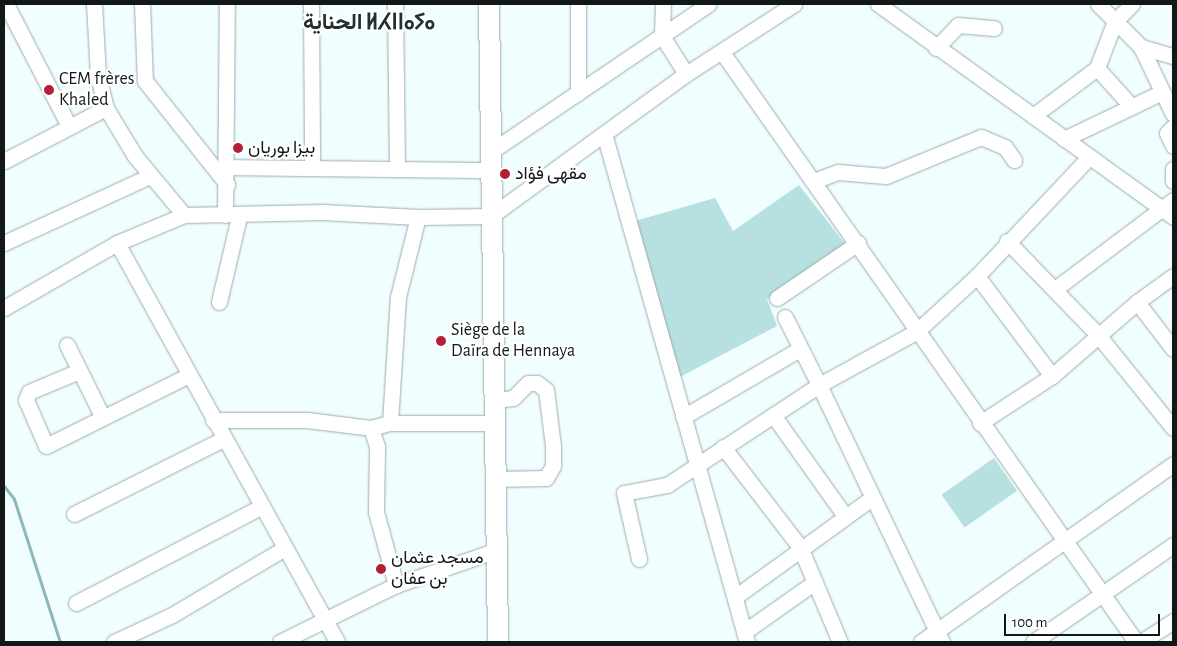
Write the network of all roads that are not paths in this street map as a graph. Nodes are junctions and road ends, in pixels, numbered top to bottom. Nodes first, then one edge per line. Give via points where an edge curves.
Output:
1 (6, 4) edge
2 (94, 4) edge
3 (142, 4) edge
4 (227, 4) edge
5 (312, 4) edge
6 (396, 4) edge
7 (489, 4) edge
8 (578, 4) edge
9 (663, 4) edge
10 (709, 4) edge
11 (794, 4) edge
12 (878, 4) edge
13 (1132, 4) edge
14 (1108, 11) edge
15 (994, 28) dead end
16 (662, 36) junction
17 (1142, 47) junction
18 (936, 48) junction
19 (722, 52) junction
20 (1173, 56) edge
21 (1098, 68) junction
22 (686, 74) junction
23 (1162, 92) junction
24 (578, 93) junction
25 (1132, 107) junction
26 (106, 108) junction
27 (1173, 114) edge
28 (1033, 116) junction
29 (69, 126) junction
30 (1173, 127) edge
31 (605, 137) junction
32 (1064, 139) junction
33 (1173, 146) edge
34 (1088, 157) junction
35 (4, 160) edge
36 (1014, 160) dead end
37 (491, 161) junction
38 (312, 166) junction
39 (228, 167) junction
40 (397, 168) junction
41 (1173, 169) edge
42 (150, 176) junction
43 (814, 181) junction
44 (1173, 181) edge
45 (227, 184) junction
46 (1169, 208) edge
47 (184, 215) junction
48 (232, 216) junction
49 (491, 216) junction
50 (418, 218) junction
51 (1006, 242) junction
52 (117, 243) junction
53 (858, 243) junction
54 (4, 244) edge
55 (977, 276) junction
56 (1173, 276) edge
57 (1055, 289) junction
58 (777, 298) dead end
59 (219, 302) dead end
60 (1137, 302) junction
61 (4, 308) edge
62 (785, 317) dead end
63 (916, 332) junction
64 (1098, 336) junction
65 (67, 346) dead end
66 (800, 349) junction
67 (1173, 349) edge
68 (79, 371) junction
69 (189, 375) junction
70 (1052, 376) junction
71 (820, 386) junction
72 (494, 400) junction
73 (773, 415) junction
74 (683, 417) junction
75 (103, 418) junction
76 (213, 420) junction
77 (390, 423) junction
78 (494, 423) junction
79 (980, 423) junction
80 (370, 428) junction
81 (1173, 428) edge
82 (223, 439) junction
83 (724, 447) junction
84 (1173, 464) edge
85 (696, 465) junction
86 (494, 479) junction
87 (873, 497) junction
88 (262, 506) junction
89 (74, 514) dead end
90 (845, 516) junction
91 (1066, 541) junction
92 (1173, 545) edge
93 (800, 547) junction
94 (285, 548) junction
95 (494, 551) junction
96 (639, 559) dead end
97 (815, 582) junction
98 (396, 584) junction
99 (1106, 593) junction
100 (735, 597) junction
101 (76, 603) dead end
102 (326, 619) junction
103 (1173, 621) edge
104 (746, 637) edge
105 (939, 637) edge
106 (114, 642) edge
107 (280, 642) edge
108 (337, 642) edge
109 (498, 642) edge
110 (840, 642) edge
111 (920, 642) edge
112 (1033, 642) edge
113 (1136, 642) edge
114 (1141, 642) edge

1 - 29 street
2 - 26 street via 98,76
3 - 45 street via 144,81
4 - 39 street
5 - 38 street
6 - 40 street
7 - 37 main road
8 - 24 street
9 - 16 street
10 - 16 street
11 - 19 street
12 - 18 street
13 - 14 street
14 - 17 street
14 - 21 street
15 - 18 street via 958,25
16 - 22 street
16 - 24 street
17 - 20 street
17 - 23 street
18 - 28 street
19 - 22 street
19 - 43 street
21 - 25 street
21 - 28 street
22 - 31 street
23 - 25 street
23 - 27 street
24 - 37 street
25 - 32 street
26 - 29 street
26 - 42 street
28 - 32 street
29 - 35 street
30 - 33 street via 1167,133
31 - 49 street
31 - 74 street
32 - 34 street
34 - 46 street
34 - 51 street
36 - 43 street via 1005,147 981,137 886,176 838,172
37 - 40 street
37 - 49 main road
38 - 39 street
38 - 40 street
39 - 45 street
41 - 44 street
42 - 47 street
42 - 54 street
43 - 53 street
45 - 48 street
46 - 57 street
47 - 48 street
47 - 52 street
48 - 50 street via 322,212
48 - 59 street
49 - 50 street
49 - 72 main road
50 - 77 street via 398,297
51 - 55 street
51 - 57 street
52 - 61 street
52 - 69 street
53 - 58 street
53 - 63 street
55 - 63 street
55 - 70 street
56 - 60 street
57 - 64 street
60 - 64 street
60 - 67 street
62 - 66 street
63 - 71 street
63 - 79 street
64 - 70 street
64 - 81 street
65 - 68 street
66 - 71 street
66 - 74 street
68 - 75 street
68 - 75 street via 29,392 26,400 46,446
69 - 75 street
69 - 76 street
70 - 79 street
71 - 73 street
71 - 87 street
72 - 78 main road
72 - 86 street via 513,398 528,383 537,383 546,390 554,446 553,466 546,478
73 - 83 street
73 - 90 street
74 - 85 street
76 - 80 street via 307,420
76 - 82 street
77 - 78 street
77 - 80 street
78 - 86 main road
79 - 91 street
80 - 98 street via 377,446 376,512
82 - 88 street
82 - 89 street
83 - 85 street
83 - 93 street
84 - 91 street
85 - 96 street via 667,485 624,492
85 - 100 street
86 - 95 main road
87 - 90 street
87 - 105 street
88 - 94 street
88 - 101 street
90 - 93 street
91 - 99 street
91 - 105 street
92 - 99 street
93 - 97 street
93 - 100 street
94 - 102 street
94 - 106 street via 172,615
95 - 98 street
95 - 109 main road
97 - 104 street
97 - 110 street
98 - 102 street
99 - 112 street
99 - 113 street
100 - 104 street
102 - 107 street
102 - 108 street
103 - 114 street
105 - 111 street

